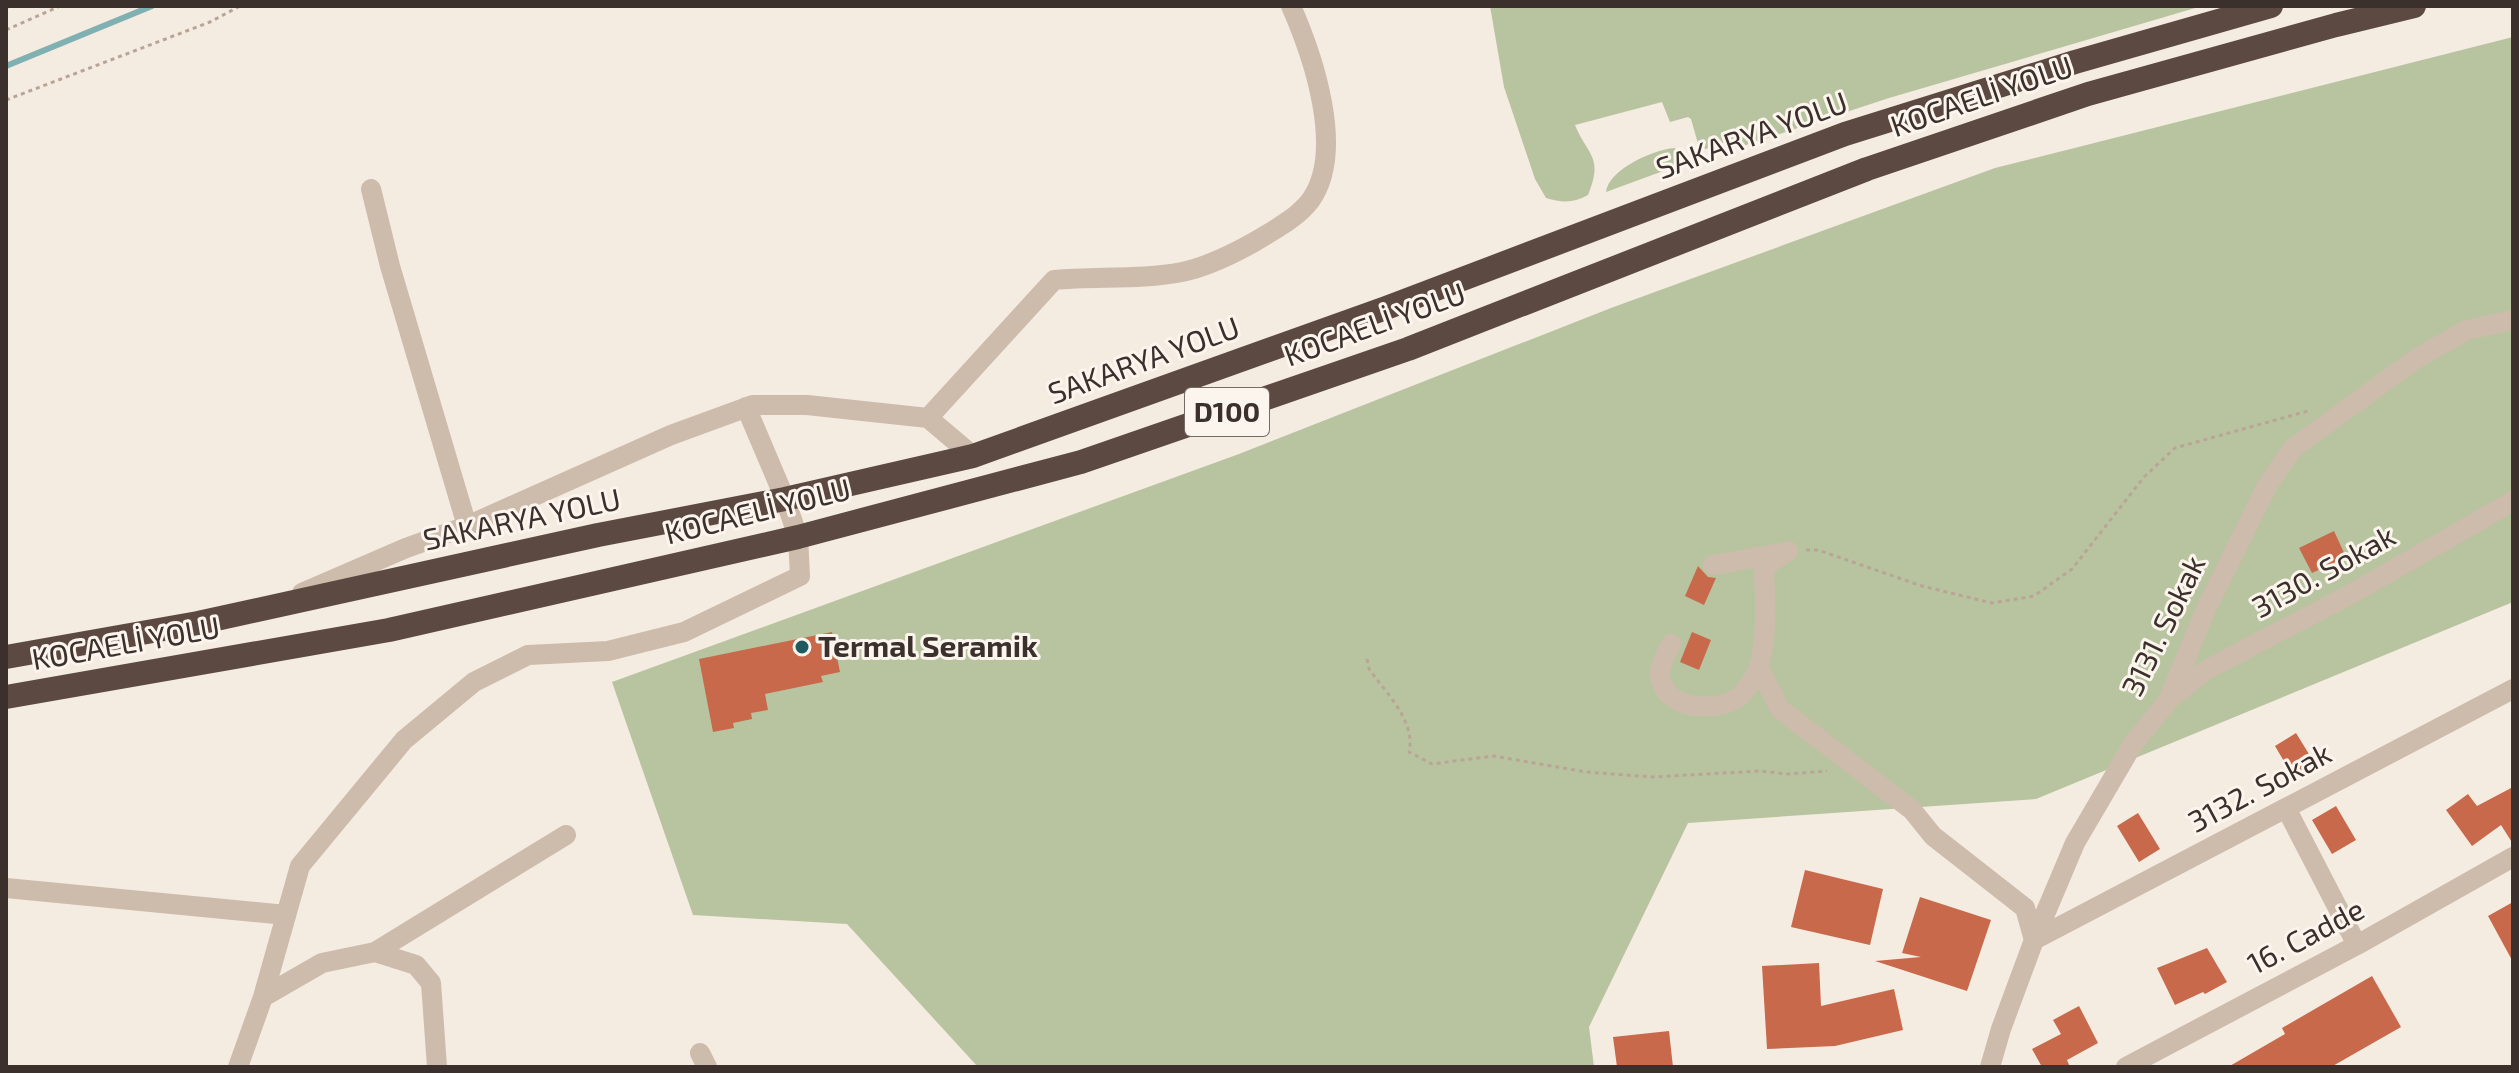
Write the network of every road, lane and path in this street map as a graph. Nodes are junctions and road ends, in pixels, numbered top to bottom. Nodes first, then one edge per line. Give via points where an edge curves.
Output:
1 (60, 6) edge
2 (240, 6) edge
3 (1291, 6) edge
4 (2271, 6) edge
5 (2414, 6) edge
6 (6, 30) edge
7 (6, 100) edge
8 (371, 189) dead end
9 (2513, 320) edge
10 (746, 407) junction
11 (2313, 410) dead end
12 (928, 418) junction
13 (973, 456) junction
14 (785, 499) junction
15 (2513, 501) edge
16 (467, 526) junction
17 (798, 537) junction
18 (1788, 551) junction
19 (1713, 565) dead end
20 (264, 610) junction
21 (1671, 644) dead end
22 (6, 657) edge
23 (1367, 659) dead end
24 (1759, 668) junction
25 (2513, 689) edge
26 (6, 697) edge
27 (2168, 701) junction
28 (1854, 765) junction
29 (2286, 808) junction
30 (566, 835) dead end
31 (2513, 857) edge
32 (6, 888) edge
33 (286, 915) junction
34 (2034, 940) junction
35 (2357, 945) junction
36 (375, 952) junction
37 (263, 997) junction
38 (238, 1067) edge
39 (437, 1067) edge
40 (1990, 1067) edge
41 (2126, 1067) edge

1 - 6 path
2 - 7 path
3 - 12 street via 1319,89 1326,146 1310,201 1245,248 1185,272 1054,280
4 - 13 highway, SAKARYA YOLU / D100 via 1845,134 1386,308
5 - 17 highway, KOCAELİ YOLU / D100 via 2088,94 1867,169 1408,349 1126,447
8 - 16 street
9 - 27 street, 3131. Sokak via 2467,330 2417,358 2292,449 2267,486 2207,607
10 - 12 street via 807,405
10 - 14 street
10 - 16 street
11 - 18 path via 2175,448 2144,477 2072,569 2034,596 1992,603 1922,586 1818,550
12 - 13 street
13 - 14 highway, SAKARYA YOLU / D100
14 - 17 street
14 - 20 highway, SAKARYA YOLU / D100
15 - 27 street, 3130. Sokak via 2206,670
16 - 20 street
17 - 26 highway, KOCAELİ YOLU / D100 via 389,630
17 - 33 street via 800,576 684,632 608,651 528,655 474,682 404,740 300,866
18 - 19 street
18 - 24 street via 1764,567
20 - 22 highway, SAKARYA YOLU / D100
21 - 24 street via 1660,671 1665,691 1681,703 1707,708 1737,700
23 - 28 path via 1407,722 1409,752 1432,764 1494,756 1652,777 1819,773
24 - 28 street via 1780,709
25 - 29 street, 3132. Sokak
27 - 34 street, 3131. Sokak via 2133,744 2075,843
28 - 34 street via 2025,908
29 - 34 street, 3132. Sokak
29 - 35 street
30 - 36 street
31 - 35 street, 16. Cadde
32 - 33 street
33 - 37 street
34 - 40 street, 3131. Sokak
35 - 41 street, 16. Cadde
36 - 37 street via 322,963
36 - 39 street via 416,965 431,983
37 - 38 street

